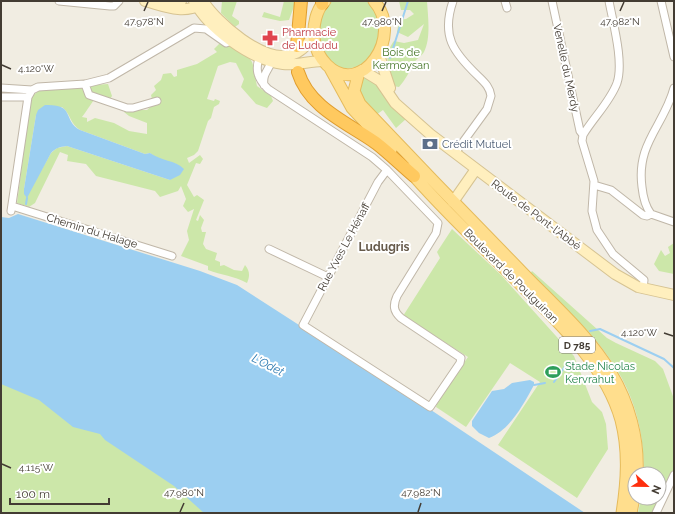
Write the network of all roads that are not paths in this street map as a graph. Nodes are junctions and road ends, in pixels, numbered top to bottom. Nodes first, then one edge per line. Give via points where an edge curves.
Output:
1 (59, 1) edge
2 (119, 1) edge
3 (145, 1) edge
4 (181, 1) edge
5 (301, 1) edge
6 (453, 1) edge
7 (552, 1) edge
8 (609, 1) edge
9 (661, 1) edge
10 (323, 2) edge
11 (200, 3) edge
12 (377, 3) edge
13 (161, 5) junction
14 (314, 36) junction
15 (232, 37) junction
16 (297, 46) dead end
17 (261, 54) junction
18 (379, 55) junction
19 (674, 57) edge
20 (271, 62) junction
21 (326, 64) junction
22 (361, 71) junction
23 (298, 72) dead end
24 (85, 84) junction
25 (264, 85) junction
26 (1, 88) edge
27 (674, 88) edge
28 (32, 90) junction
29 (1, 97) edge
30 (28, 97) junction
31 (157, 101) dead end
32 (408, 115) junction
33 (583, 135) junction
34 (455, 153) junction
35 (476, 169) junction
36 (387, 170) junction
37 (414, 176) junction
38 (594, 185) junction
39 (453, 202) junction
40 (651, 214) junction
41 (674, 222) edge
42 (269, 249) dead end
43 (172, 256) dead end
44 (328, 277) junction
45 (643, 289) junction
46 (674, 295) edge
47 (637, 466) edge
48 (673, 479) edge
49 (622, 513) edge
50 (656, 513) edge

1 - 2 street via 110,6 116,5
3 - 13 main road
4 - 13 main road
5 - 16 highway
6 - 34 street via 448,22 452,47 486,84 491,96 487,109
7 - 33 street, Venelle du Merdy via 580,131
8 - 33 street via 619,75 612,92
9 - 19 street
10 - 14 main road via 316,18
11 - 13 main road via 190,9 176,10
11 - 15 main road via 215,16
12 - 18 main road via 382,12 385,28
14 - 20 main road via 296,53
14 - 21 main road, Boulevard de Poulguinan via 316,48
15 - 17 main road
15 - 17 main road via 245,41
15 - 24 street via 226,43 200,27 194,28 114,76
17 - 20 main road
17 - 25 street via 257,73
18 - 22 main road via 372,64
18 - 32 main road, Route de Pont-l'Abbé via 388,85
20 - 21 main road
20 - 25 street via 264,76
21 - 22 main road via 344,73
21 - 37 main road, Boulevard de Poulguinan / D 785 via 352,108
22 - 32 main road, Route de Pont-l'Abbé via 380,81 395,103
22 - 39 main road, Boulevard de Poulguinan / D 785 via 354,87 357,101
23 - 37 highway, D 785 via 305,90 317,103 379,145
24 - 28 street via 43,86
24 - 31 street via 89,95 127,108
25 - 36 street via 353,143
26 - 28 street
27 - 40 street via 641,160 643,194
28 - 30 street
29 - 30 street
30 - 43 street, Chemin du Halage via 11,208 32,209
32 - 34 main road, Route de Pont-l'Abbé
33 - 38 street, Venelle du Merdy via 582,145
34 - 35 main road, Route de Pont-l'Abbé
35 - 39 main road
35 - 45 main road, Route de Pont-l'Abbé via 614,274
36 - 44 street, Rue Yves Le Hénaff via 378,182
36 - 44 street, Rue Yves Le Hénaff via 438,223 436,233 397,296 394,307 400,318 461,358 430,407 303,325
37 - 49 main road, Boulevard de Poulguinan / D 785 via 536,299 568,334 602,378 618,412 625,442 626,473
38 - 40 street via 612,190 643,216
38 - 45 street via 592,211 597,230 613,254 644,280
39 - 47 main road, Boulevard de Poulguinan / D 785 via 601,358 620,390 630,415 635,438
40 - 41 street
42 - 44 street
45 - 46 main road, Route de Pont-l'Abbé
48 - 50 street

